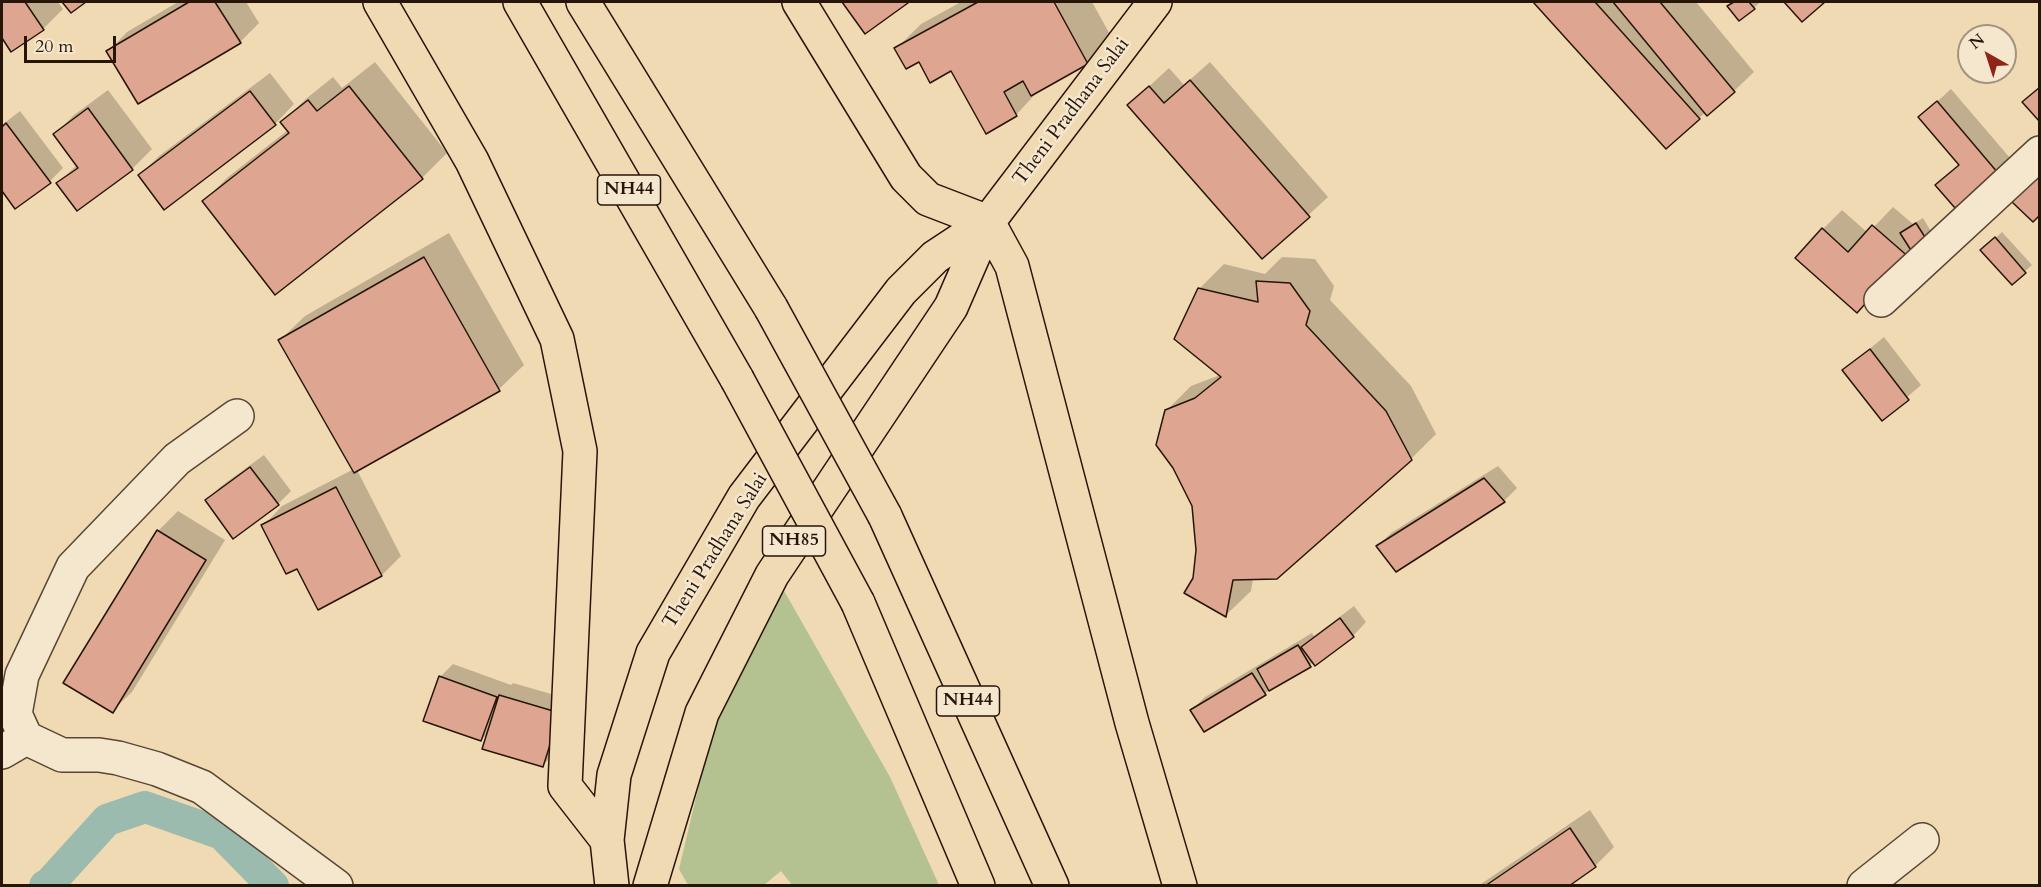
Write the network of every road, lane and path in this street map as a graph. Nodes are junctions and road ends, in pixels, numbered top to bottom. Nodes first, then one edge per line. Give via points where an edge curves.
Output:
1 (380, 2) edge
2 (520, 2) edge
3 (583, 2) edge
4 (799, 2) edge
5 (1155, 2) edge
6 (2040, 153) edge
7 (988, 222) junction
8 (1881, 300) dead end
9 (237, 416) dead end
10 (14, 745) edge
11 (607, 840) junction
12 (1922, 840) dead end
13 (336, 885) edge
14 (612, 885) edge
15 (650, 885) edge
16 (978, 885) edge
17 (1052, 885) edge
18 (1180, 885) edge
19 (1864, 885) edge

1 - 11 main road via 472,161 558,339 580,451 565,786
2 - 16 main road, NH44, bridge via 737,380 858,603
3 - 17 main road, NH44, bridge via 771,309 885,516
4 - 7 main road via 906,177 928,200
5 - 7 main road, Theni Pradhana Salai
6 - 8 street
7 - 11 main road, Theni Pradhana Salai via 935,257 901,291 744,497 652,653 614,775
7 - 15 main road, Theni Pradhana Salai / NH85 via 951,307 772,575 702,713
7 - 18 main road via 1012,266 1132,723
9 - 10 street via 177,459 73,567 22,675
10 - 13 street via 62,755 118,758 202,787
11 - 14 main road, Theni Pradhana Salai
12 - 19 street

